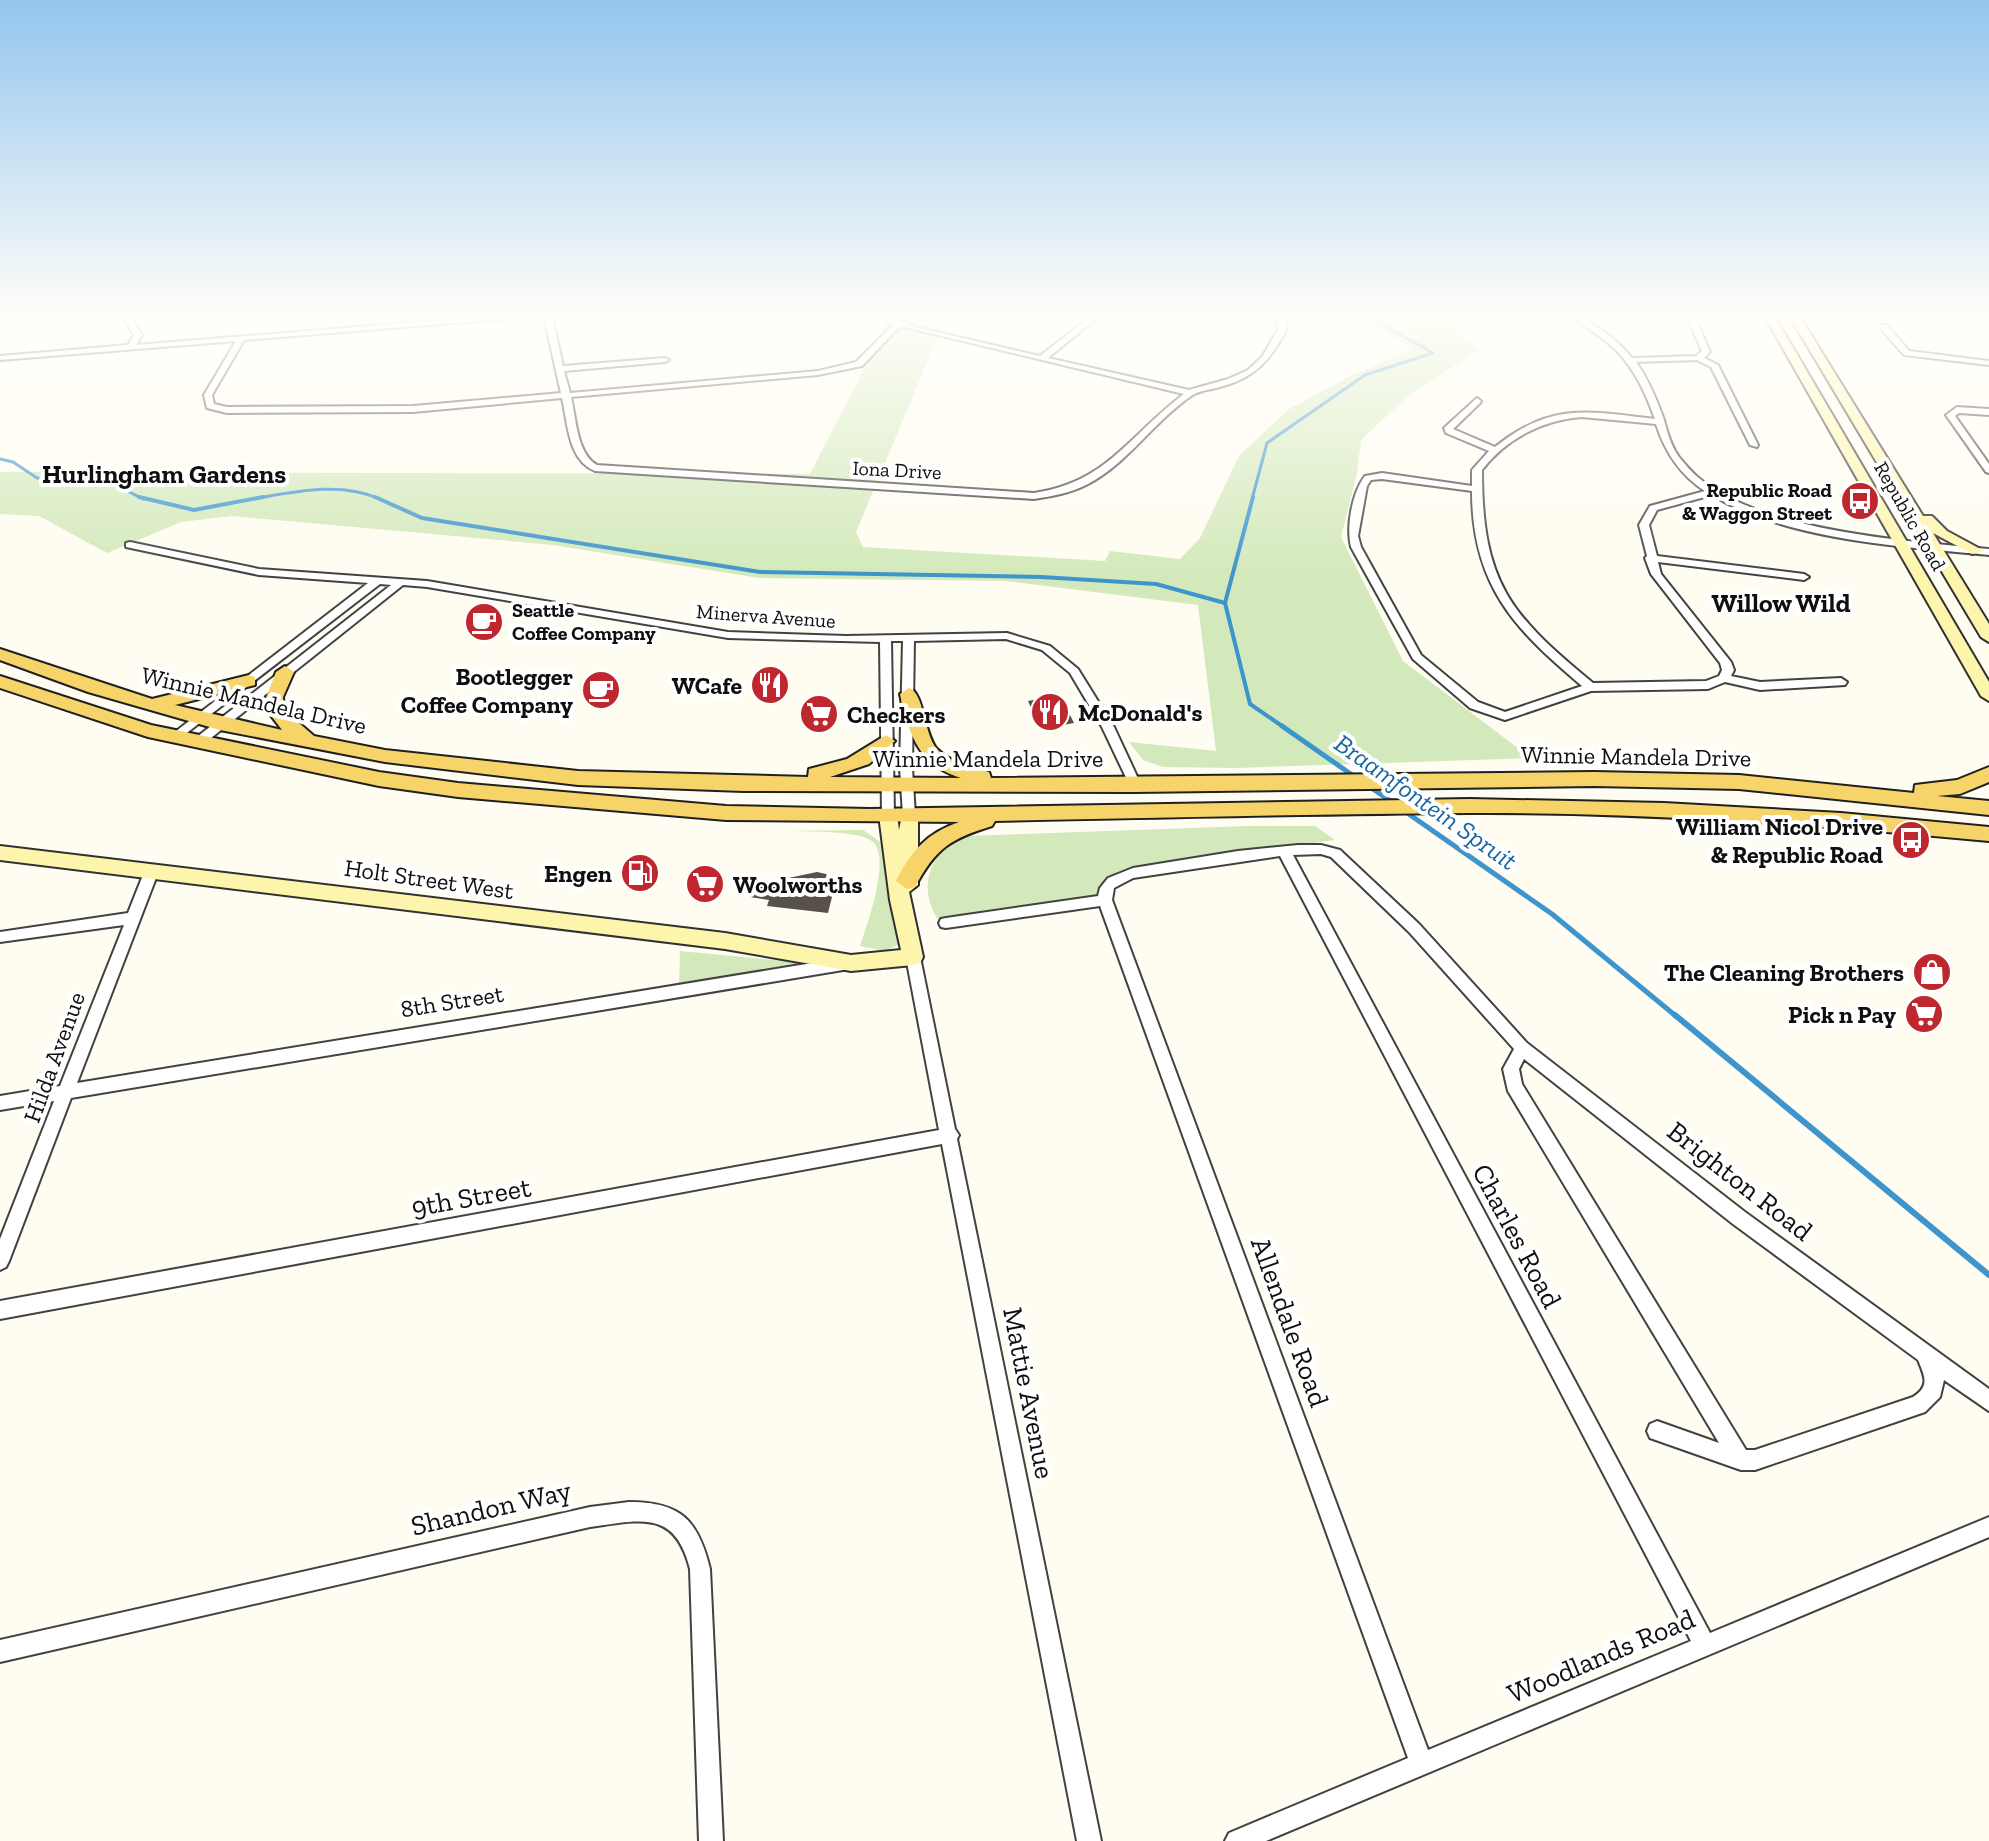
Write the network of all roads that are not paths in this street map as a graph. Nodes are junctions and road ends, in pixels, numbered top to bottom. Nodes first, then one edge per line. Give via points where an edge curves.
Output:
1 (209, 403) edge
2 (484, 403) edge
3 (567, 403) edge
4 (1179, 403) edge
5 (1475, 403) edge
6 (1652, 403) edge
7 (1734, 403) edge
8 (1819, 403) edge
9 (1847, 403) edge
10 (1989, 412) edge
11 (1660, 422) junction
12 (1754, 445) dead end
13 (1496, 451) junction
14 (1989, 470) edge
15 (1476, 489) junction
16 (1900, 489) junction
17 (1711, 492) junction
18 (1899, 541) junction
19 (130, 545) dead end
20 (1935, 546) junction
21 (1983, 551) edge
22 (1650, 558) junction
23 (1804, 577) dead end
24 (378, 580) junction
25 (401, 582) junction
26 (1989, 637) edge
27 (885, 639) junction
28 (909, 639) junction
29 (0, 654) edge
30 (285, 672) junction
31 (1724, 678) junction
32 (249, 681) junction
33 (0, 682) edge
34 (1841, 682) dead end
35 (1590, 687) junction
36 (909, 694) junction
37 (1989, 696) edge
38 (152, 704) junction
39 (201, 718) junction
40 (220, 724) junction
41 (175, 738) junction
42 (886, 741) junction
43 (309, 742) junction
44 (197, 743) junction
45 (1989, 774) edge
46 (691, 783) junction
47 (896, 783) junction
48 (1012, 784) junction
49 (1135, 785) junction
50 (1829, 788) junction
51 (1989, 808) edge
52 (1017, 812) junction
53 (888, 815) junction
54 (909, 815) junction
55 (1989, 836) edge
56 (1284, 851) junction
57 (0, 853) edge
58 (152, 870) junction
59 (907, 881) junction
60 (1105, 900) junction
61 (134, 918) junction
62 (946, 923) dead end
63 (0, 937) edge
64 (913, 957) junction
65 (851, 963) junction
66 (1522, 1048) junction
67 (67, 1093) junction
68 (0, 1103) edge
69 (951, 1135) junction
70 (0, 1261) edge
71 (0, 1310) edge
72 (1925, 1356) junction
73 (1989, 1401) edge
74 (1657, 1431) dead end
75 (1741, 1460) junction
76 (1989, 1527) edge
77 (1705, 1645) junction
78 (0, 1651) edge
79 (1422, 1764) junction
80 (711, 1841) edge
81 (1089, 1841) edge
82 (1237, 1841) edge

1 - 2 street via 227,410 413,409
3 - 4 street, Iona Drive via 584,462 601,470 1034,496 1073,489 1096,478
5 - 13 street via 1449,431
6 - 11 street
7 - 12 street
8 - 18 main road, Republic Road
9 - 16 main road, Republic Road
10 - 14 street via 1957,410 1950,415
11 - 13 street via 1555,416 1532,423
11 - 17 street via 1680,466
13 - 15 street via 1477,470
15 - 35 street via 1476,525 1492,579 1529,636
15 - 35 street via 1382,476 1368,478 1362,486 1354,542 1412,649 1474,705 1495,715 1518,714
16 - 20 main road, Republic Road
16 - 21 main road via 1939,532
17 - 18 street via 1791,523
17 - 22 street via 1648,512 1644,525
18 - 20 street
18 - 37 main road, Republic Road
19 - 24 street, Minerva Avenue via 259,572
20 - 21 street
20 - 26 main road, Republic Road
22 - 23 street
22 - 31 street via 1669,592 1725,662
24 - 25 street, Minerva Avenue
24 - 32 street
25 - 27 street, Minerva Avenue via 728,635
25 - 30 street
27 - 28 street, Minerva Avenue
27 - 42 street, Mattie Avenue
28 - 36 street, Mattie Avenue
28 - 49 street, Minerva Avenue via 1007,636 1057,655 1074,671 1108,727
29 - 38 main road, Winnie Mandela Drive
30 - 40 street
30 - 43 main road via 271,696 273,708
31 - 34 street via 1760,686
31 - 35 street via 1708,685
32 - 38 main road
32 - 39 street
33 - 41 main road, Winnie Mandela Drive
36 - 47 street, Mattie Avenue
36 - 48 main road via 929,756 951,768
38 - 39 main road, Winnie Mandela Drive
39 - 40 main road, Winnie Mandela Drive
39 - 41 street
40 - 43 main road, Winnie Mandela Drive
40 - 44 street
41 - 44 main road, Winnie Mandela Drive
42 - 46 main road via 851,767 793,778
42 - 47 street, Mattie Avenue
43 - 46 main road, Winnie Mandela Drive via 454,765
44 - 53 main road, Winnie Mandela Drive via 458,790 726,813
45 - 50 main road via 1960,787 1927,790
46 - 47 main road, Winnie Mandela Drive
47 - 48 main road, Winnie Mandela Drive
47 - 53 street, Mattie Avenue
47 - 54 street, Mattie Avenue
48 - 49 main road, Winnie Mandela Drive
49 - 50 main road, Winnie Mandela Drive via 1594,779
50 - 51 main road, Winnie Mandela Drive
52 - 54 main road, Winnie Mandela Drive
52 - 55 main road, Winnie Mandela Drive via 1470,806 1664,810
52 - 59 main road via 937,839 917,858
53 - 54 main road, Winnie Mandela Drive
53 - 64 main road, Mattie Avenue
54 - 59 main road, Mattie Avenue
56 - 60 street via 1133,873 1110,881
56 - 66 street, Brighton Road via 1324,848 1341,857 1414,928
56 - 77 street, Charles Road
57 - 58 main road, Holt Street West
58 - 61 street, Hilda Avenue
58 - 65 main road, Holt Street West via 725,941
59 - 64 main road, Mattie Avenue
60 - 62 street
60 - 79 street, Allendale Road
61 - 63 street
61 - 67 street, Hilda Avenue
64 - 65 main road, 8th Street
64 - 69 street, Mattie Avenue
65 - 67 street, 8th Street
66 - 72 street, Brighton Road
66 - 75 street via 1511,1069 1514,1086
67 - 68 street, 8th Street
67 - 70 street, Hilda Avenue
69 - 71 street, 9th Street
69 - 81 street, Mattie Avenue
72 - 73 street, Brighton Road
72 - 75 street via 1936,1376 1936,1389 1918,1405 1770,1458
74 - 75 street
76 - 77 street, Woodlands Road
77 - 79 street, Woodlands Road
78 - 80 street, Shandon Way via 590,1517 629,1511 670,1517 689,1532 700,1569
79 - 82 street, Woodlands Road

